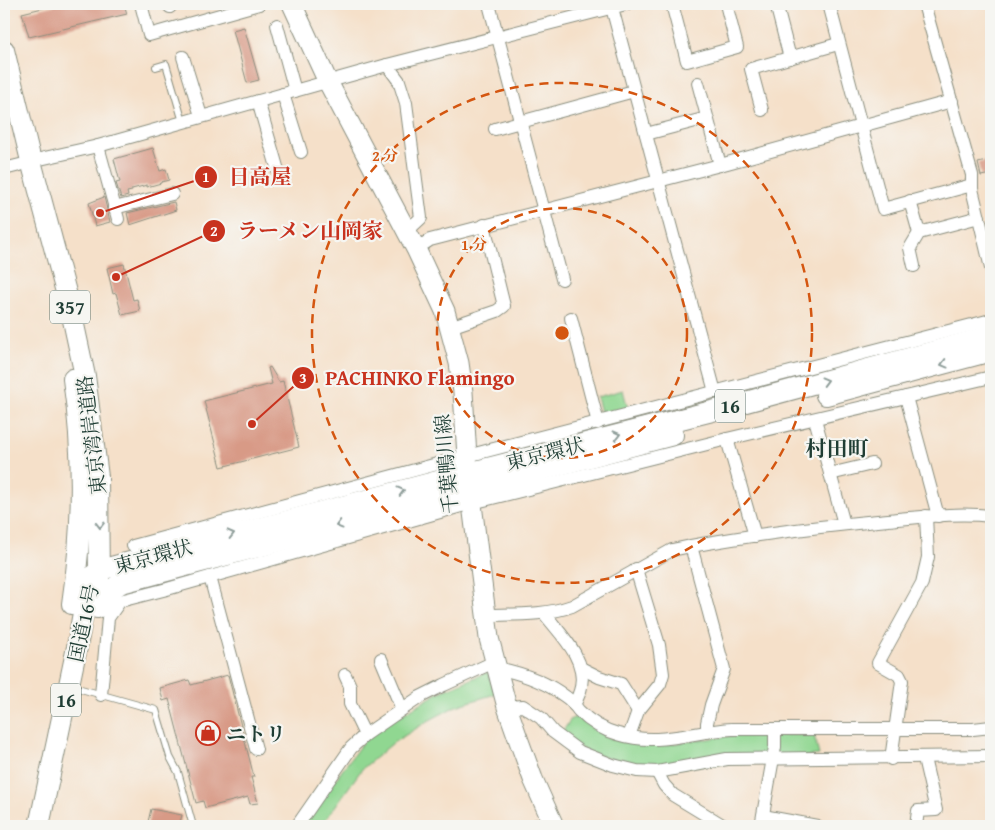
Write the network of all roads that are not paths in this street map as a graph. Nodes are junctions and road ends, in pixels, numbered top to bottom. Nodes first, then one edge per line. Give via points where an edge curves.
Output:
1 (141, 4) edge
2 (259, 4) edge
3 (292, 4) edge
4 (489, 4) edge
5 (626, 4) edge
6 (672, 4) edge
7 (726, 4) edge
8 (776, 4) edge
9 (829, 4) edge
10 (924, 4) edge
11 (612, 6) edge
12 (277, 25) dead end
13 (497, 37) junction
14 (838, 44) junction
15 (4, 50) edge
16 (182, 57) dead end
17 (790, 58) junction
18 (387, 65) junction
19 (156, 67) dead end
20 (328, 82) junction
21 (698, 83) dead end
22 (634, 91) junction
23 (289, 92) junction
24 (258, 101) junction
25 (952, 101) junction
26 (4, 107) edge
27 (762, 110) dead end
28 (201, 116) junction
29 (707, 118) junction
30 (521, 121) junction
31 (182, 122) junction
32 (860, 126) junction
33 (495, 129) dead end
34 (646, 134) junction
35 (98, 146) junction
36 (301, 152) dead end
37 (18, 165) edge
38 (720, 165) junction
39 (279, 174) dead end
40 (659, 181) junction
41 (972, 184) junction
42 (172, 194) dead end
43 (910, 201) junction
44 (544, 209) junction
45 (980, 217) junction
46 (484, 226) junction
47 (407, 232) junction
48 (919, 234) junction
49 (416, 248) junction
50 (914, 266) dead end
51 (991, 268) edge
52 (562, 279) dead end
53 (572, 318) dead end
54 (450, 327) junction
55 (991, 336) edge
56 (991, 377) edge
57 (715, 392) junction
58 (906, 397) junction
59 (815, 418) junction
60 (598, 423) junction
61 (727, 439) junction
62 (638, 453) junction
63 (872, 464) dead end
64 (830, 474) junction
65 (469, 481) junction
66 (932, 516) junction
67 (991, 516) edge
68 (844, 524) junction
69 (755, 536) junction
70 (133, 546) dead end
71 (691, 546) junction
72 (246, 550) junction
73 (78, 556) junction
74 (636, 569) junction
75 (98, 574) junction
76 (210, 577) junction
77 (73, 599) joint
78 (96, 608) junction
79 (544, 613) junction
80 (485, 615) junction
81 (381, 659) dead end
82 (495, 665) junction
83 (581, 668) junction
84 (345, 674) dead end
85 (81, 689) junction
86 (102, 695) junction
87 (574, 705) junction
88 (507, 707) junction
89 (402, 709) junction
90 (638, 711) junction
91 (991, 727) edge
92 (894, 728) junction
93 (775, 729) junction
94 (706, 732) junction
95 (365, 734) junction
96 (629, 736) junction
97 (256, 750) dead end
98 (991, 756) edge
99 (773, 758) junction
100 (891, 758) junction
101 (924, 758) junction
102 (657, 772) junction
103 (762, 821) edge
104 (553, 825) edge
105 (28, 826) edge
106 (39, 826) edge
107 (51, 826) edge
108 (193, 826) edge
109 (297, 826) edge
110 (534, 826) edge
111 (724, 826) edge
112 (817, 826) edge
113 (916, 826) edge

1 - 2 street via 149,35
3 - 20 main road, 千葉鴨川線
4 - 13 street
5 - 11 street
6 - 7 street via 687,61 737,47
8 - 17 street
9 - 14 street
10 - 25 street
11 - 13 street
11 - 22 street
12 - 23 street
13 - 18 street
13 - 30 street
14 - 17 street
14 - 32 street
15 - 37 highway, 東京湾岸道路 / 357
16 - 28 street
17 - 27 street via 751,69
18 - 20 street
18 - 47 street via 399,81 406,103 420,208 421,218
19 - 31 lane via 166,64
20 - 23 street
20 - 47 main road, 千葉鴨川線
21 - 29 street
22 - 30 street
22 - 34 street
23 - 24 street
23 - 36 street
24 - 28 street
24 - 39 street
25 - 32 street
25 - 41 street
26 - 37 highway, 東京湾岸道路 / 357
28 - 31 street
29 - 34 street
29 - 38 street
30 - 33 street
30 - 44 street
31 - 35 street
32 - 38 street
32 - 43 street via 883,209
34 - 40 street
35 - 37 street
35 - 42 street via 116,213
37 - 73 highway, 東京湾岸道路 / 357 via 63,325 73,381 80,464
37 -> 75 highway, 東京湾岸道路 / 357 via 71,311 86,376 98,477
38 - 40 street
40 - 44 street
40 - 57 street
41 - 43 street
41 - 45 street
43 - 48 street
44 - 46 street
44 - 52 street
45 - 48 street
45 - 51 street
46 - 49 street via 430,240
46 - 54 street via 504,306 498,312
47 - 49 main road, 千葉鴨川線
48 - 50 street via 910,248
49 - 54 main road, 千葉鴨川線
53 - 60 street
54 - 65 main road, 千葉鴨川線 via 463,392
55 - 57 street
55 -> 62 highway, 東京環状 / 16
65 -> 55 highway, 東京環状 / 16
56 - 58 street
57 - 60 street
58 - 59 street
58 - 66 street
59 - 61 street
59 - 64 street
60 - 65 street via 513,444
61 - 62 street
61 - 69 street
62 - 65 highway, 東京環状 / 16
63 - 64 street
64 - 68 street
65 - 70 street via 429,466
65 -> 72 highway, 東京環状 / 16
75 -> 65 highway, 東京環状 / 16
65 - 76 street via 439,512
65 - 80 main road, 千葉鴨川線
66 - 67 street
66 - 68 street
66 - 92 street via 922,583 878,663 899,675 902,681
68 - 69 street
69 - 71 street
71 - 74 street via 672,550
71 - 94 street via 724,669 711,705
72 - 75 highway, 東京環状 / 16 via 189,556 112,577
72 - 78 highway, 東京環状 / 16 via 121,583 109,590
73 - 75 highway, 東京環状 via 86,568
73 - 77 highway, 東京湾岸道路 / 357
74 - 79 street via 572,606
74 - 90 street via 659,645 663,674 660,684
75 - 78 highway, 東京湾岸道路 / 357
75 - 106 highway, 国道16号 / 16 via 88,584
76 - 86 street via 120,601 108,618
76 - 97 street
77 - 105 highway, 東京湾岸道路 / 16
78 - 85 highway, 東京湾岸道路 / 16
79 - 80 street
79 - 83 street via 577,655
80 - 82 main road, 千葉鴨川線
81 - 89 street
82 - 87 street via 552,687
82 - 88 main road, 千葉鴨川線
82 - 89 street via 444,684
83 - 87 street via 581,686
83 - 90 street via 599,678 621,684
84 - 95 street via 350,686 350,704
85 - 86 lane
85 - 107 highway, 東京湾岸道路 / 16
86 - 108 lane via 156,710
87 - 96 street via 600,727
88 - 102 street via 523,706 580,752 636,771
88 - 104 main road, 千葉鴨川線
89 - 95 street
90 - 96 street
91 - 92 street
92 - 93 street
92 - 100 street
93 - 94 street
93 - 99 street
94 - 96 street via 674,738
95 - 109 street via 351,748
98 - 101 street
99 - 100 street
99 - 102 street via 727,760
99 - 103 street
100 - 101 street
101 - 113 street via 936,810 918,811
102 - 111 street via 673,795
103 - 112 street
104 - 110 street

